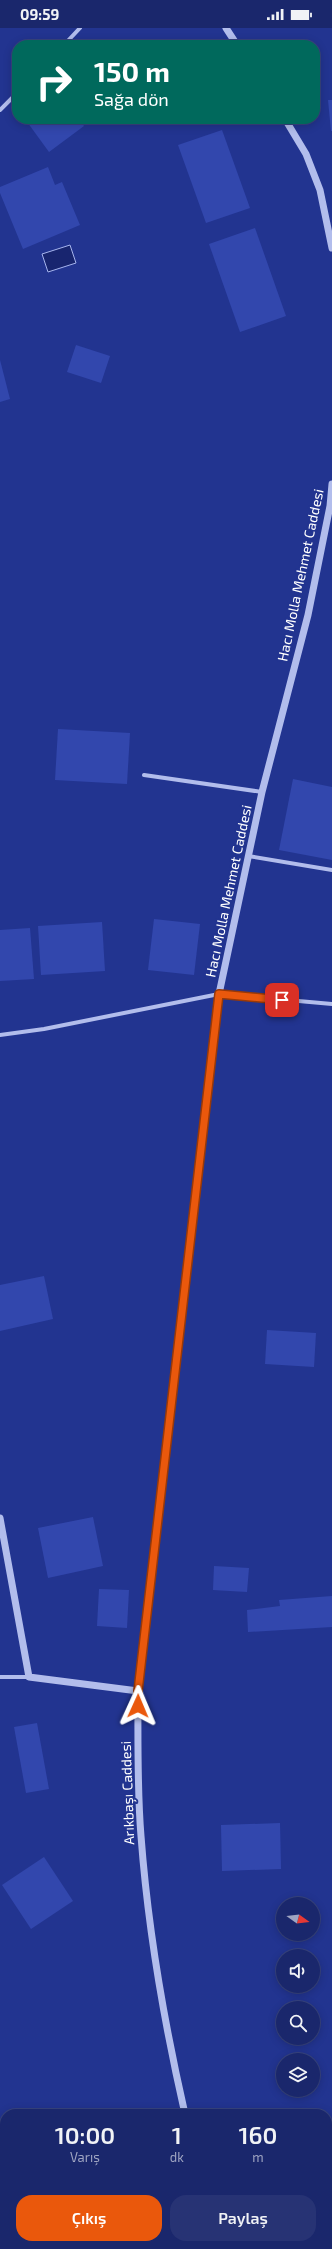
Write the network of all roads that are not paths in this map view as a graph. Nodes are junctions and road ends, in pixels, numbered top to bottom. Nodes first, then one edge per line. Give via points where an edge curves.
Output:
1 (80, 28) edge
2 (226, 28) edge
3 (69, 40) edge
4 (234, 40) edge
5 (12, 98) edge
6 (0, 110) edge
7 (288, 124) edge
8 (332, 248) edge
9 (332, 484) edge
10 (144, 775) dead end
11 (262, 792) junction
12 (248, 856) junction
13 (332, 870) edge
14 (219, 994) junction
15 (332, 1004) edge
16 (0, 1035) edge
17 (0, 1518) edge
18 (0, 1677) edge
19 (28, 1677) junction
20 (138, 1691) junction
21 (184, 2109) edge

1 - 3 street
2 - 4 street
5 - 6 street
7 - 8 street via 306,154 320,190
9 - 11 street, Hacı Molla Mehmet Caddesi via 308,615
10 - 11 street
11 - 12 street, Hacı Molla Mehmet Caddesi
12 - 13 street
12 - 14 street, Hacı Molla Mehmet Caddesi
14 - 15 street
14 - 16 street via 44,1029
14 - 20 street, Hacı Molla Mehmet Caddesi
17 - 19 street
18 - 19 street
19 - 20 street
20 - 21 street, Arıkbaşı Caddesi via 141,1836 165,2028

